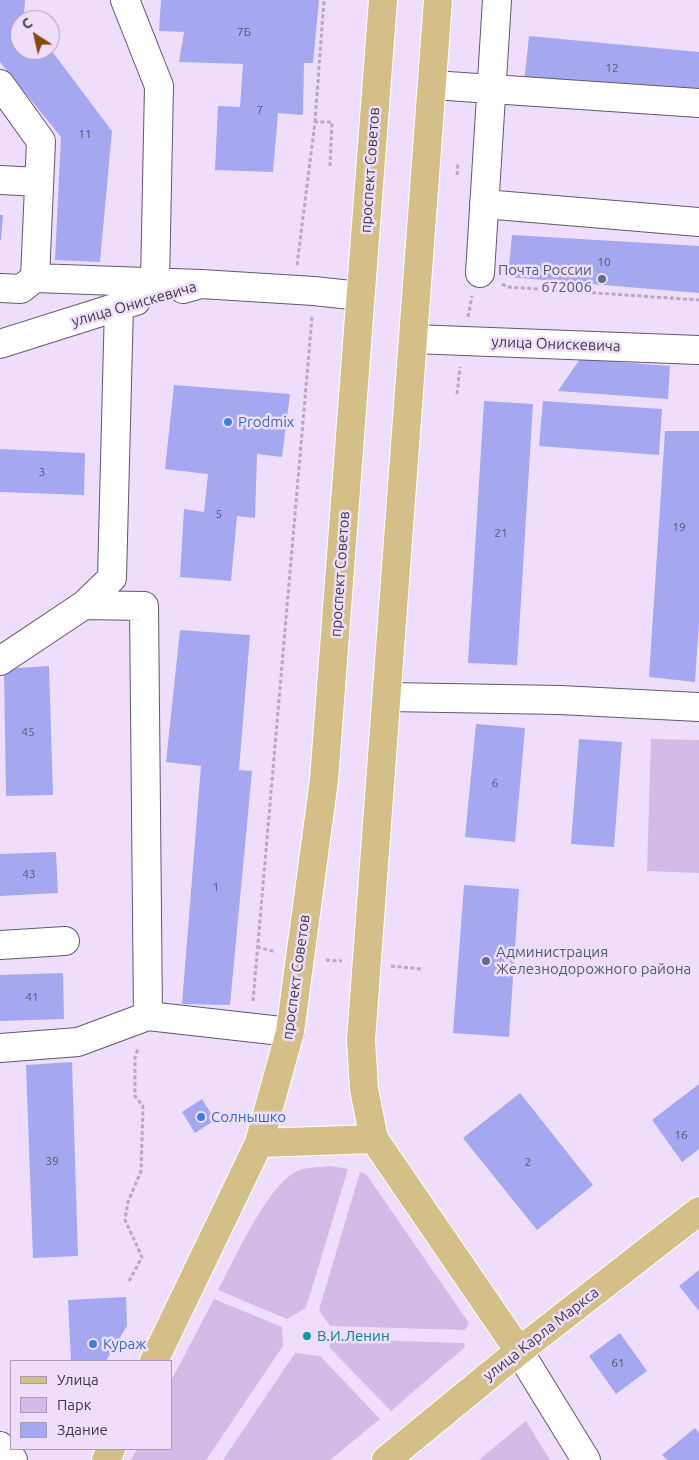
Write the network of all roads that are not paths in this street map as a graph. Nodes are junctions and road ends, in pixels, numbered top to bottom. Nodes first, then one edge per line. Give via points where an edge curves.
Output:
1 (125, 0) edge
2 (383, 0) edge
3 (438, 0) edge
4 (497, 0) edge
5 (0, 84) edge
6 (433, 85) junction
7 (492, 89) junction
8 (699, 103) edge
9 (0, 180) edge
10 (40, 182) junction
11 (484, 204) junction
12 (699, 222) edge
13 (480, 273) road end
14 (35, 278) junction
15 (155, 282) junction
16 (201, 284) junction
17 (0, 288) edge
18 (360, 296) junction
19 (119, 305) junction
20 (413, 338) junction
21 (0, 344) edge
22 (699, 350) edge
23 (84, 605) junction
24 (0, 661) edge
25 (388, 697) junction
26 (699, 707) edge
27 (65, 941) dead end
28 (0, 945) edge
29 (148, 1016) junction
30 (290, 1032) junction
31 (0, 1048) edge
32 (374, 1139) junction
33 (259, 1143) junction
34 (699, 1211) edge
35 (519, 1351) junction
36 (154, 1360) edge
37 (0, 1446) edge
38 (13, 1460) edge
39 (386, 1460) edge
40 (586, 1460) edge

1 - 15 street via 159,86
2 - 18 main road, проспект Советов
3 - 6 main road
4 - 7 street
5 - 10 street via 41,141
6 - 7 street
6 - 20 main road
7 - 8 street
7 - 11 street
9 - 10 street
10 - 14 street
11 - 12 street
11 - 13 street
14 - 15 street
14 - 17 street via 20,289
15 - 16 street
16 - 18 street, улица Онискевича
16 - 19 street, улица Онискевича
18 - 30 main road, проспект Советов via 324,780
19 - 21 street, улица Онискевича
19 - 23 street via 112,578
20 - 22 street, улица Онискевича
20 - 25 main road
23 - 24 street
23 - 29 street via 144,606
25 - 26 street via 560,700
25 - 32 main road via 360,1040 364,1089
27 - 28 street
29 - 30 street
29 - 31 street via 78,1042
30 - 33 main road, проспект Советов
32 - 33 main road
32 - 35 main road
33 - 36 main road, проспект Советов
34 - 35 main road, улица Карла Маркса
35 - 39 main road, улица Карла Маркса
35 - 40 street
37 - 38 street

